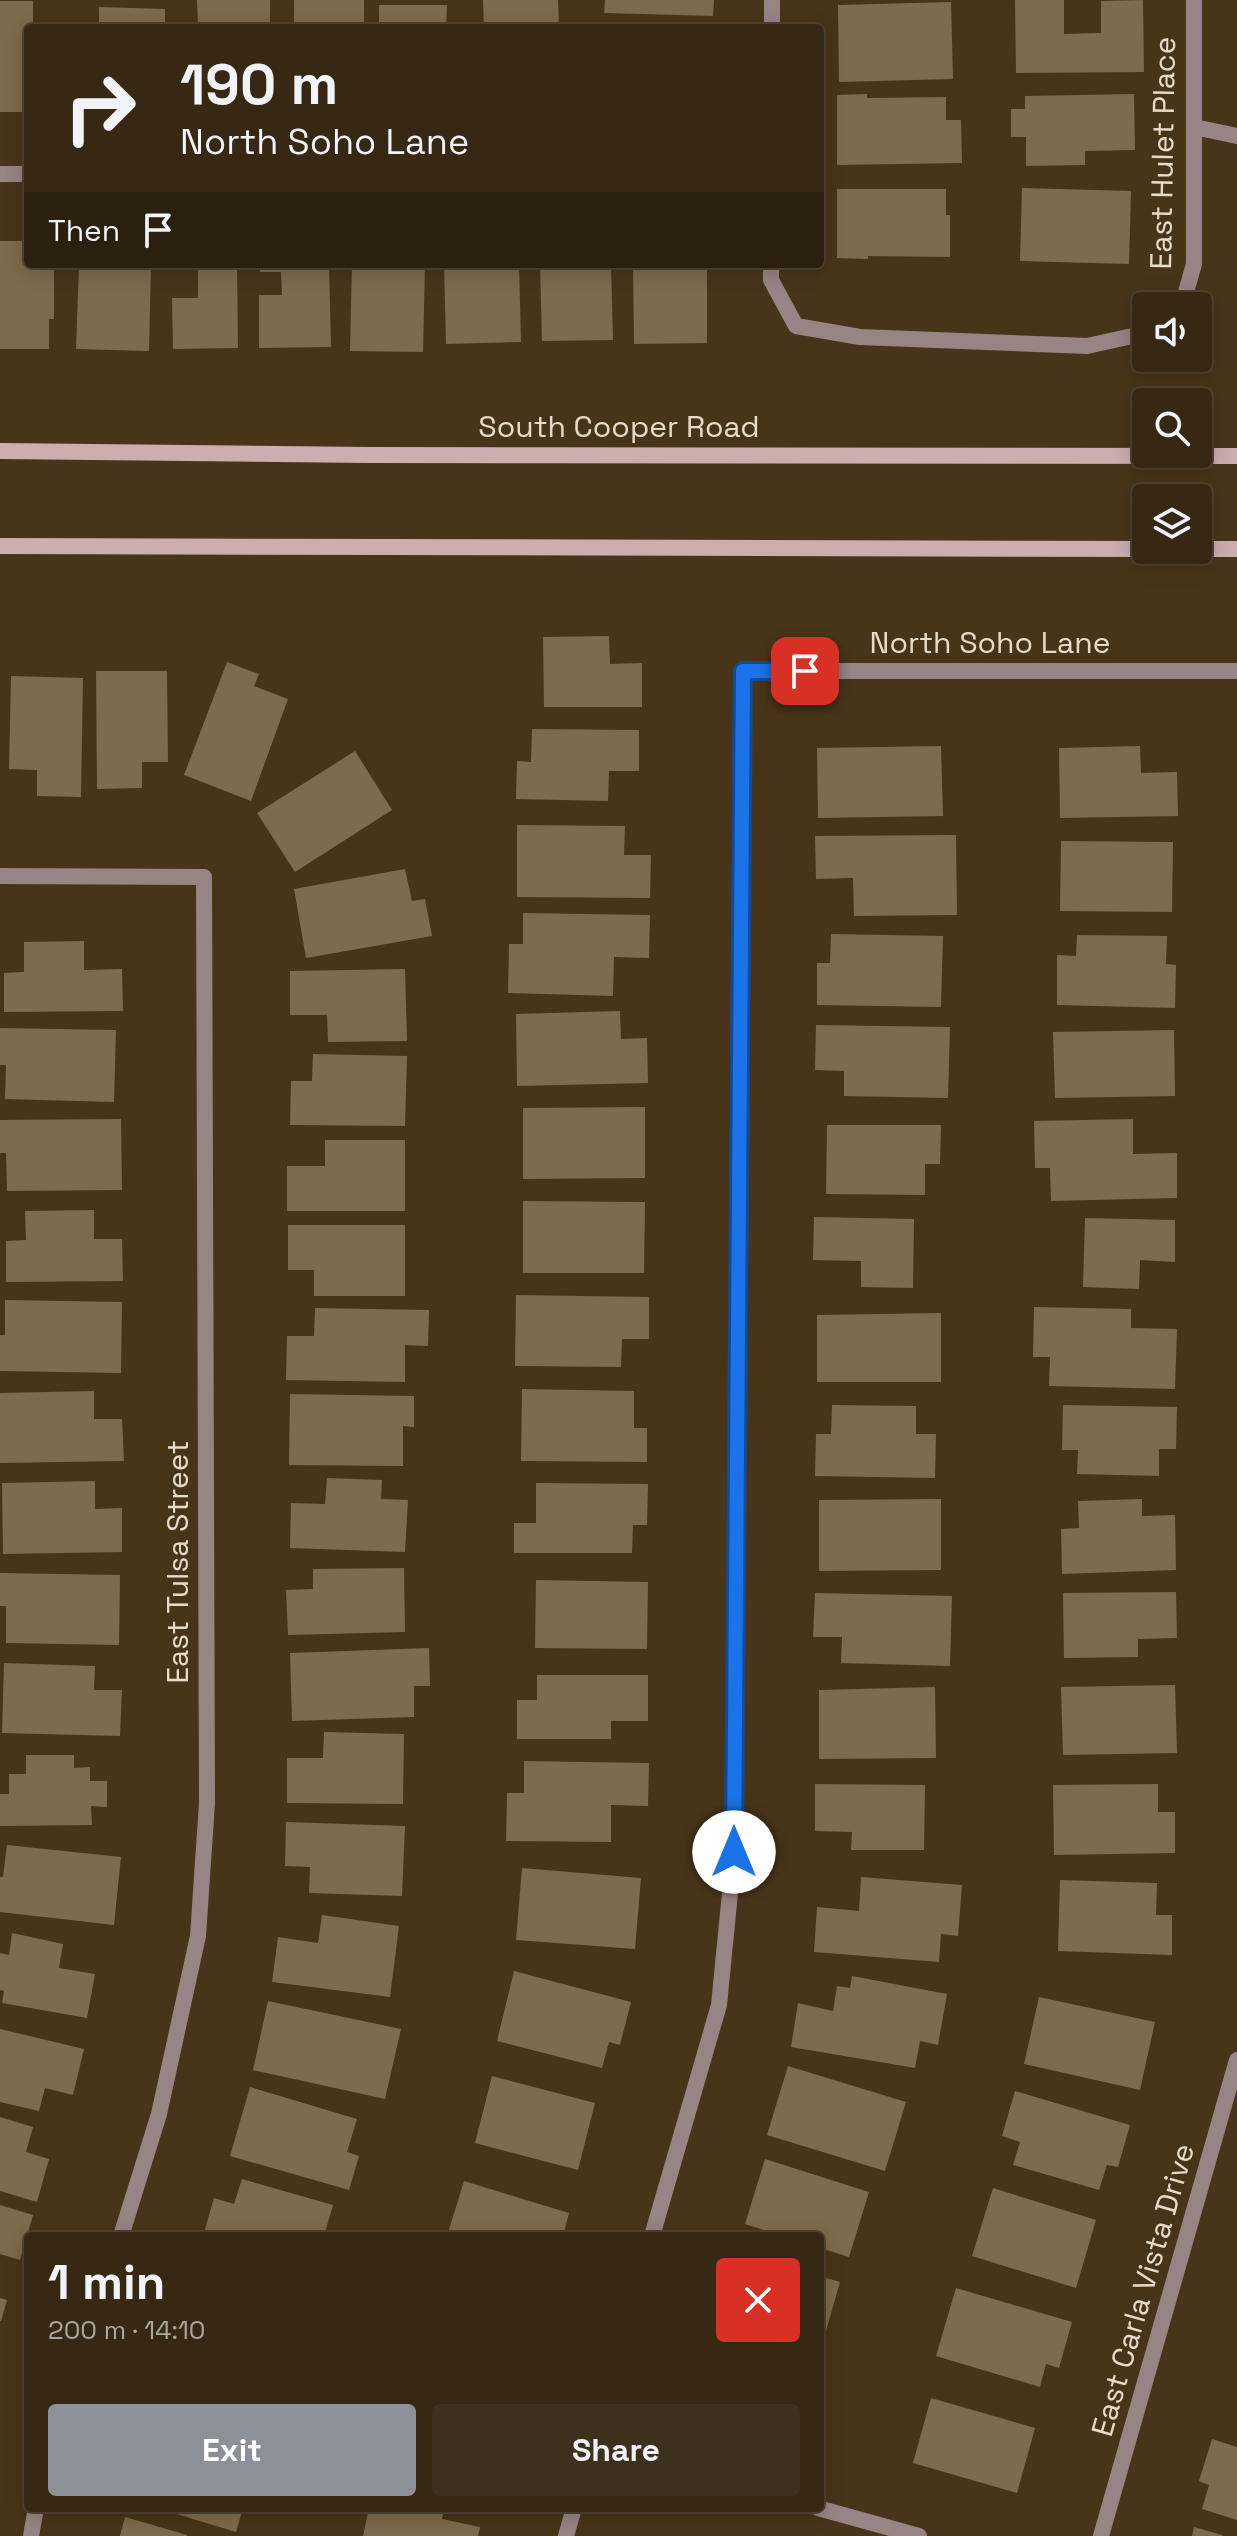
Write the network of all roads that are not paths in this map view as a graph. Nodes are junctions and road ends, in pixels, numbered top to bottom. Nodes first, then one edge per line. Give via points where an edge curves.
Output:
1 (772, 0) edge
2 (1194, 0) edge
3 (772, 24) edge
4 (1194, 127) junction
5 (1237, 136) edge
6 (0, 174) edge
7 (24, 174) edge
8 (771, 268) edge
9 (1186, 292) edge
10 (1132, 336) edge
11 (0, 451) edge
12 (1237, 456) edge
13 (0, 546) edge
14 (1132, 549) edge
15 (1212, 549) edge
16 (1237, 549) edge
17 (1237, 671) edge
18 (0, 876) edge
19 (1237, 2060) edge
20 (122, 2232) edge
21 (653, 2232) edge
22 (824, 2510) edge
23 (35, 2512) edge
24 (573, 2512) edge
25 (31, 2536) edge
26 (566, 2536) edge
27 (919, 2536) edge
28 (1101, 2536) edge

1 - 3 street
2 - 4 street, East Hulet Place
4 - 5 street
4 - 9 street, East Hulet Place via 1194,264
6 - 7 street
8 - 10 street via 771,280 796,326 860,337 1087,346
11 - 12 main road, South Cooper Road
13 - 14 main road
15 - 16 main road
17 - 21 street, North Soho Lane via 743,671 734,1852 719,2005
18 - 20 street, East Tulsa Street via 204,877 207,1803 198,1936 159,2114
19 - 28 street, East Carla Vista Drive
22 - 27 street
23 - 25 street
24 - 26 street

